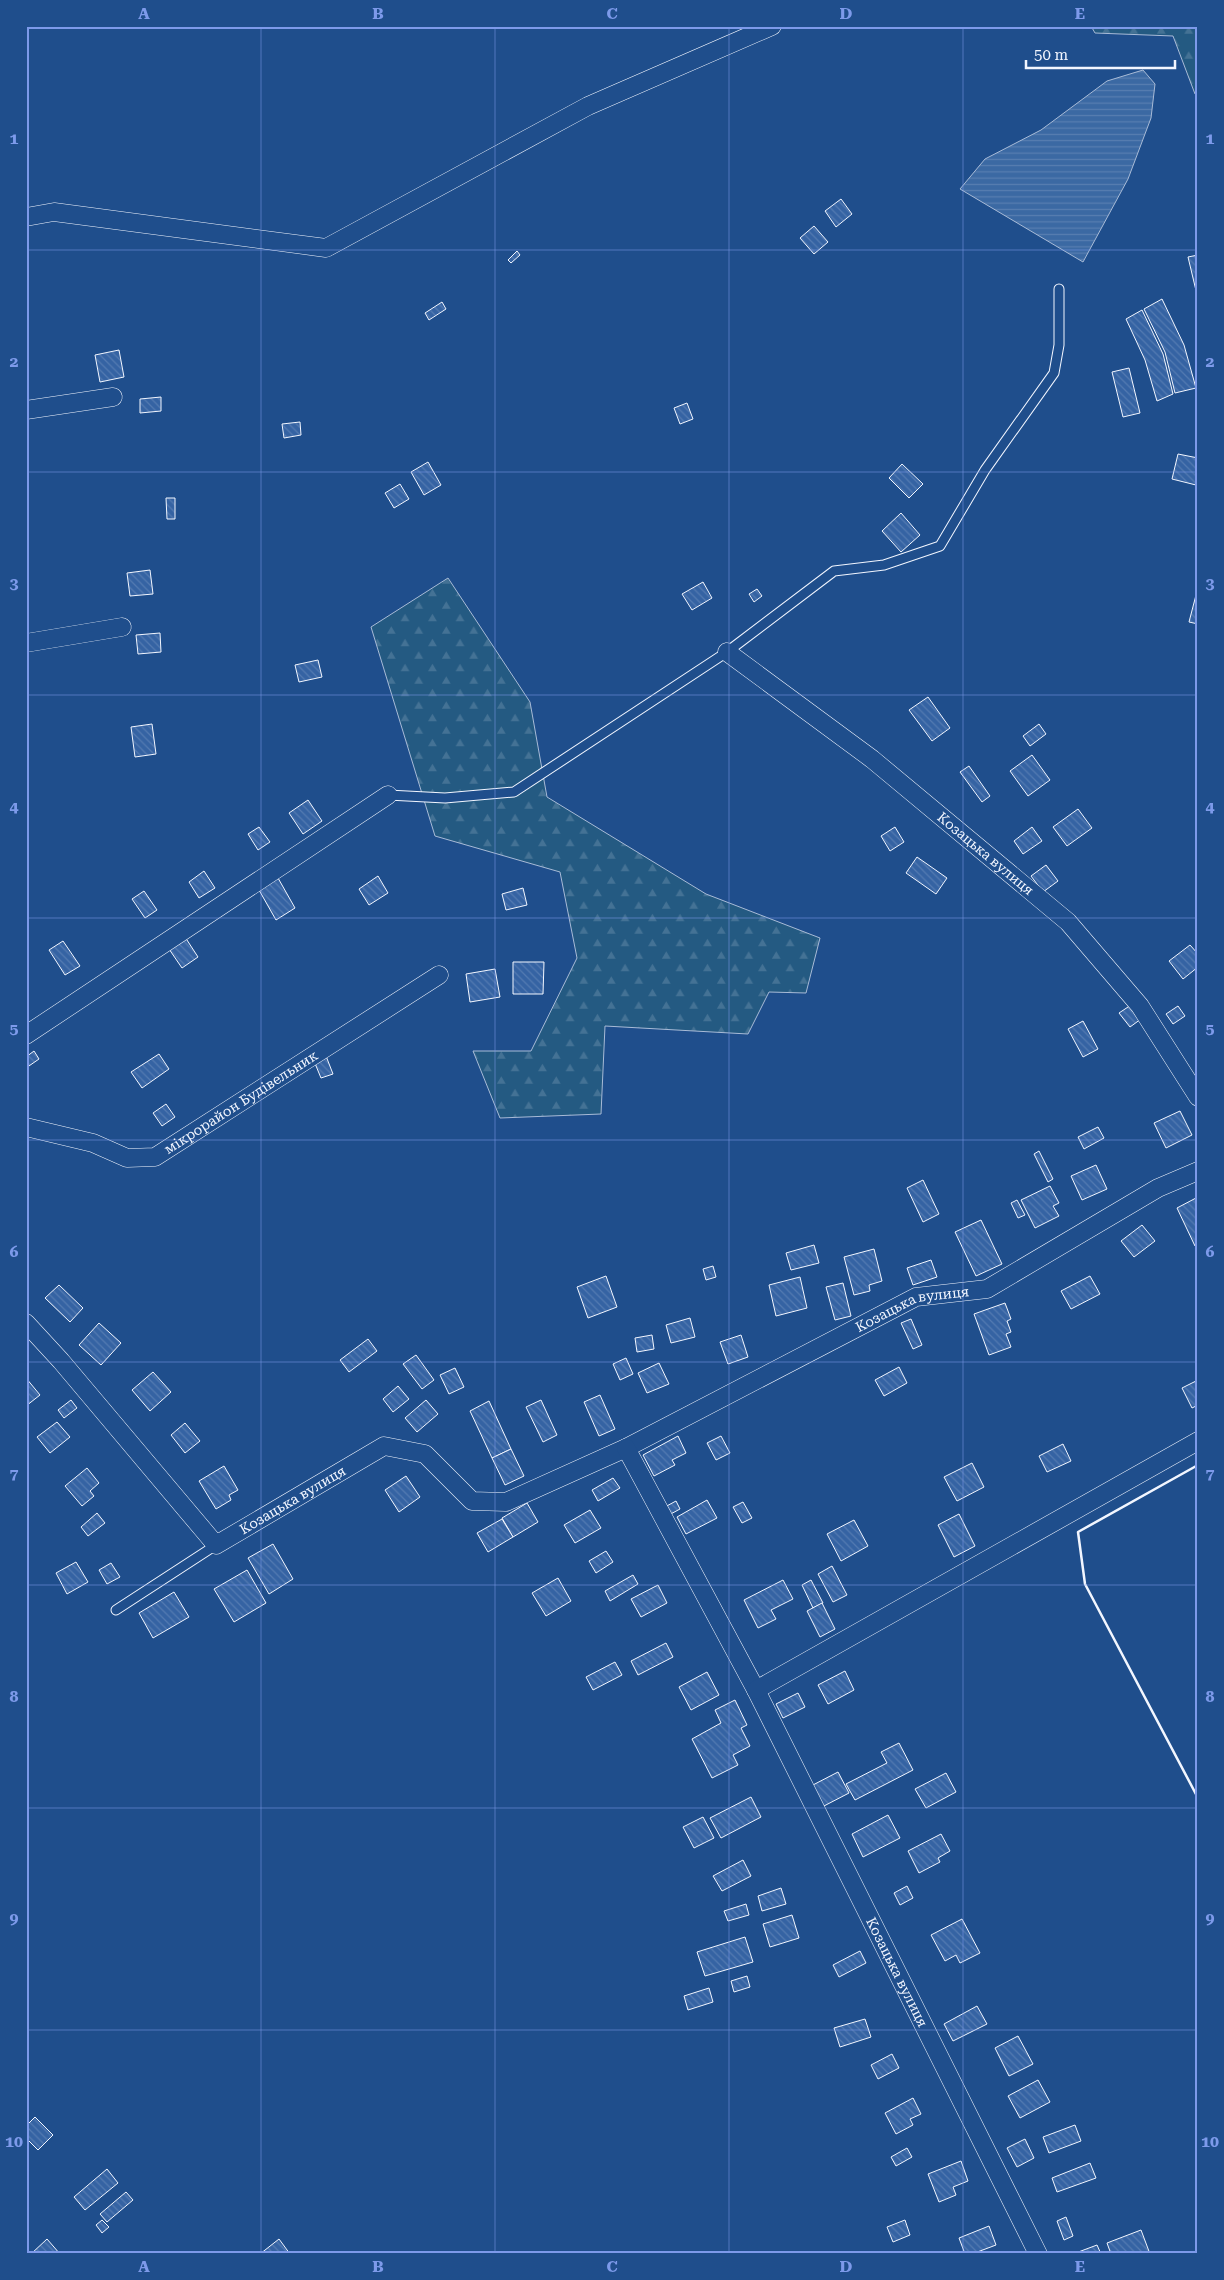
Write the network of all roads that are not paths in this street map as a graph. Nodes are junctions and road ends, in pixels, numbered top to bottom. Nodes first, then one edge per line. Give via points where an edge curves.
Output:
1 (772, 26) edge
2 (26, 217) edge
3 (1059, 290) dead end
4 (114, 397) dead end
5 (26, 410) edge
6 (122, 627) dead end
7 (26, 643) edge
8 (728, 652) junction
9 (388, 795) joint
10 (439, 975) dead end
11 (26, 1035) edge
12 (1198, 1097) edge
13 (26, 1127) edge
14 (1198, 1171) edge
15 (26, 1323) edge
16 (1198, 1441) edge
17 (626, 1448) junction
18 (216, 1545) junction
19 (116, 1610) dead end
20 (756, 1690) junction
21 (1038, 2254) edge

1 - 2 street via 588,106 326,248 54,212
3 - 8 lane via 1059,345 1054,373 985,470 940,546 884,566 834,571
4 - 5 street
6 - 7 street
8 - 9 lane via 514,792 445,798
8 - 12 street, Козацька вулиця via 872,759 1068,922 1140,1006
9 - 11 street
10 - 13 street, мікрорайон Будівельник via 154,1157 127,1158 94,1143
14 - 17 street, Козацька вулиця via 1158,1188 987,1289 916,1297
15 - 18 street
16 - 20 street
17 - 18 street, Козацька вулиця via 506,1502 472,1501 425,1454 384,1446
17 - 20 street, Козацька вулиця
18 - 19 lane
20 - 21 street, Козацька вулиця

